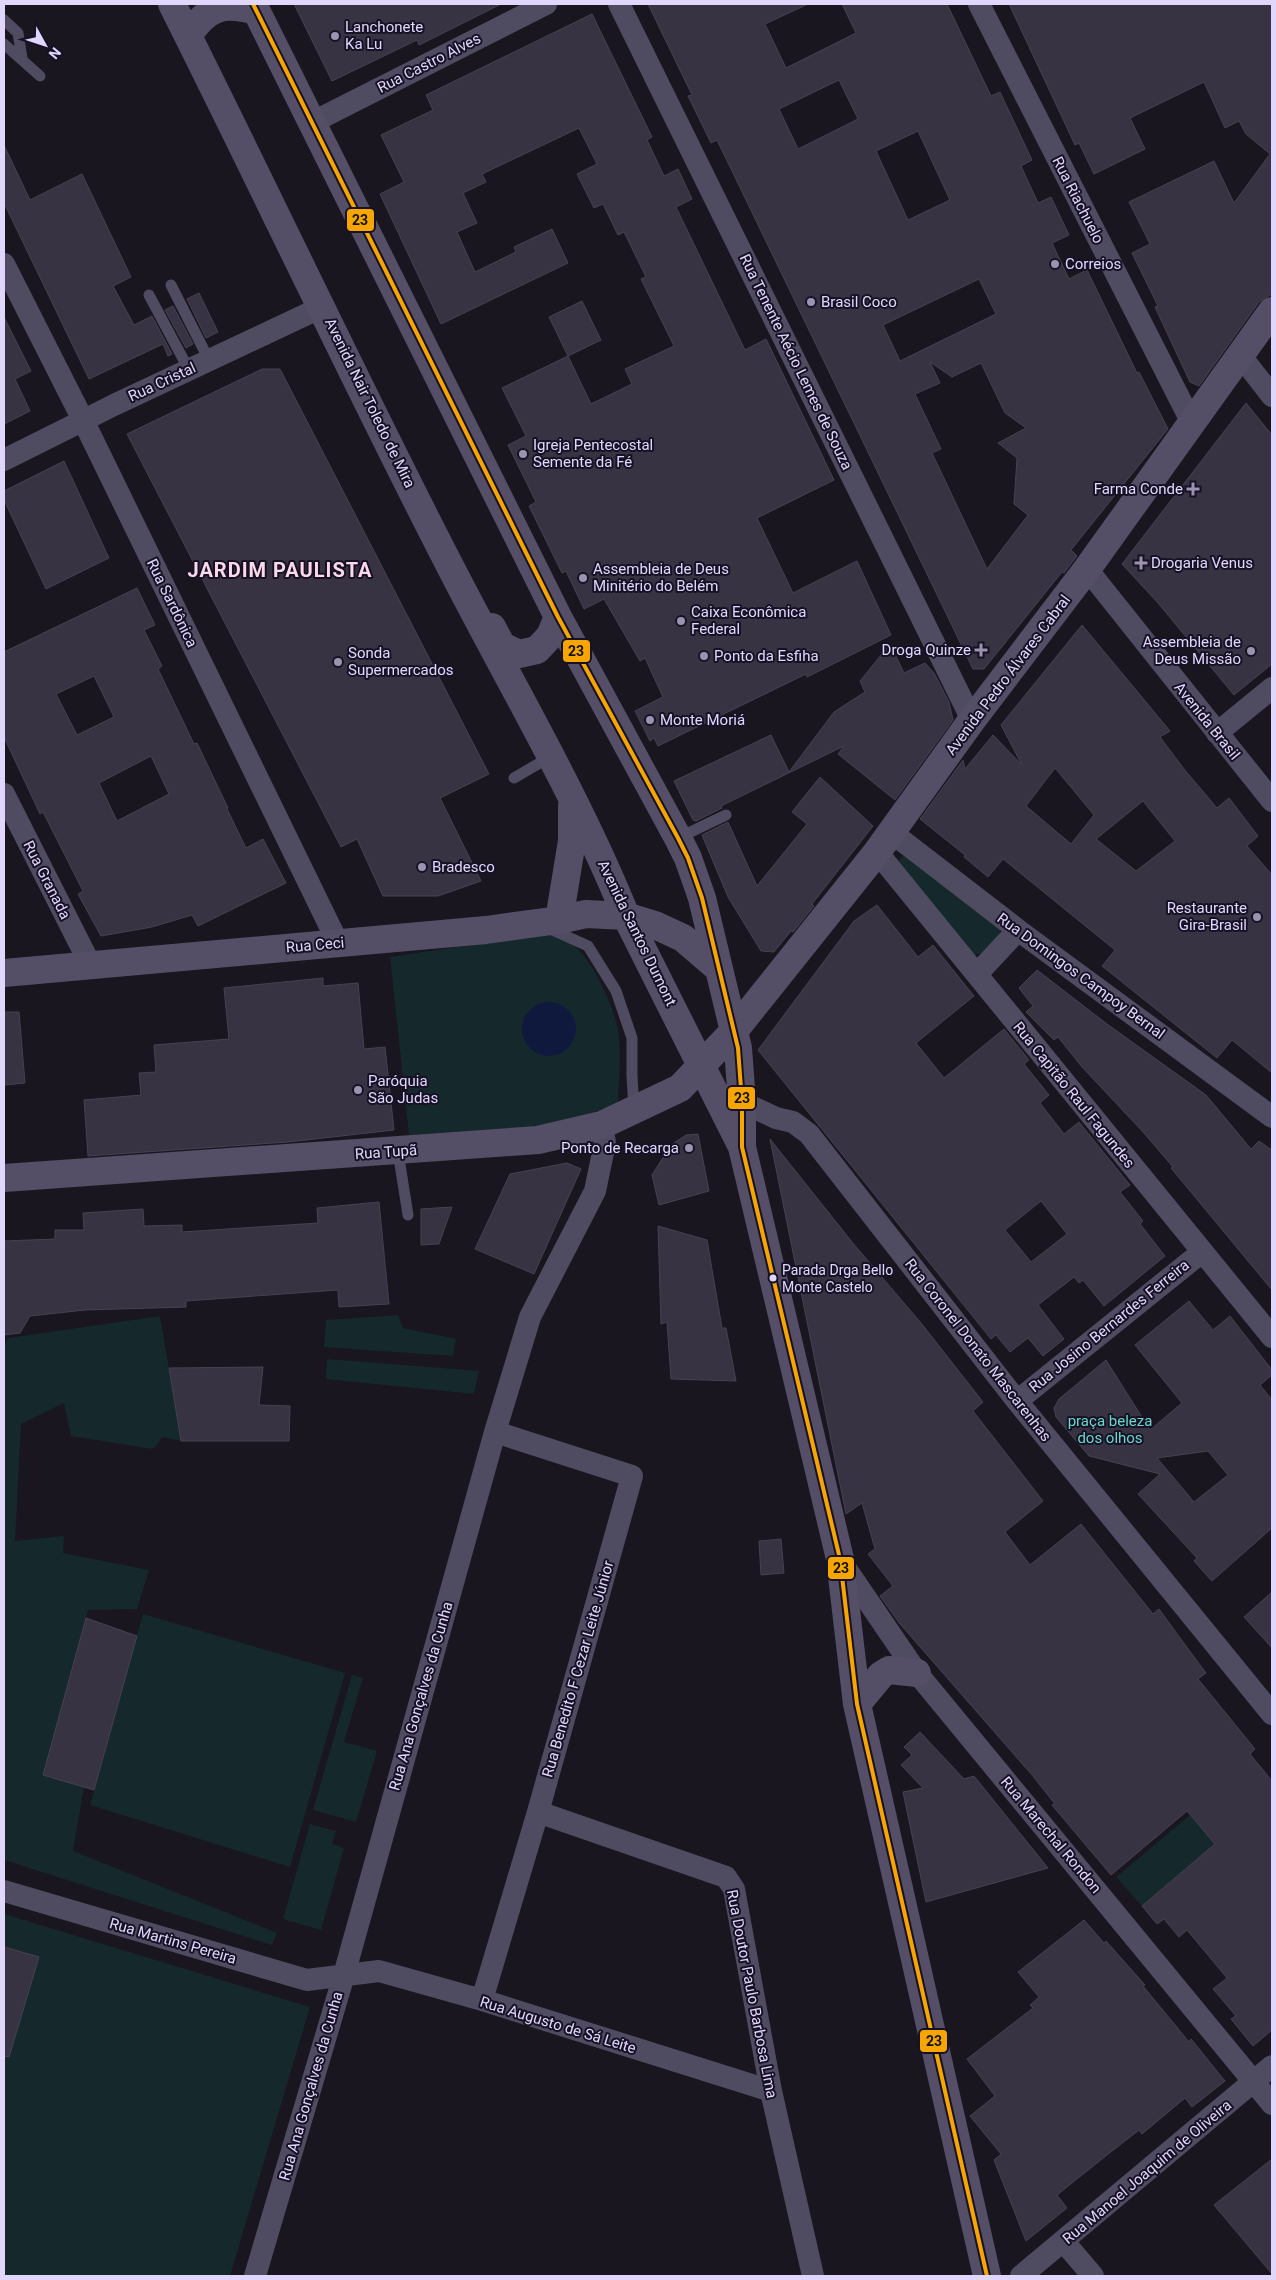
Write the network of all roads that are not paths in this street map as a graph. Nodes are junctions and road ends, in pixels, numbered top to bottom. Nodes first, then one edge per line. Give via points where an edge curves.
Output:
1 (172, 4) edge
2 (546, 4) edge
3 (619, 4) edge
4 (979, 4) edge
5 (254, 7) edge
6 (4, 20) edge
7 (188, 36) junction
8 (4, 44) edge
9 (22, 58) junction
10 (40, 76) dead end
11 (313, 122) junction
12 (4, 264) edge
13 (171, 285) dead end
14 (149, 295) dead end
15 (322, 307) junction
16 (1272, 311) edge
17 (1240, 355) junction
18 (209, 360) junction
19 (189, 370) junction
20 (1272, 396) edge
21 (83, 420) junction
22 (1192, 424) junction
23 (4, 460) edge
24 (450, 566) junction
25 (1087, 569) junction
26 (558, 617) junction
27 (1272, 688) edge
28 (972, 720) junction
29 (1217, 733) junction
30 (550, 758) junction
31 (514, 778) dead end
32 (4, 794) edge
33 (572, 800) junction
34 (1272, 801) edge
35 (726, 816) dead end
36 (678, 838) junction
37 (884, 842) junction
38 (626, 916) junction
39 (559, 920) junction
40 (486, 930) junction
41 (1018, 930) junction
42 (338, 944) junction
43 (91, 966) junction
44 (718, 968) junction
45 (4, 973) edge
46 (977, 974) junction
47 (734, 1031) junction
48 (702, 1066) junction
49 (742, 1102) junction
50 (634, 1109) junction
51 (1272, 1117) edge
52 (602, 1125) junction
53 (742, 1147) junction
54 (398, 1152) junction
55 (4, 1178) edge
56 (408, 1214) dead end
57 (1202, 1252) junction
58 (1272, 1337) edge
59 (1017, 1401) junction
60 (495, 1432) junction
61 (840, 1559) junction
62 (916, 1673) junction
63 (857, 1704) junction
64 (1272, 1714) edge
65 (538, 1812) junction
66 (4, 1891) edge
67 (344, 1976) junction
68 (482, 2000) junction
69 (1272, 2066) edge
70 (1254, 2082) junction
71 (771, 2091) junction
72 (1272, 2104) edge
73 (1064, 2242) junction
74 (255, 2276) edge
75 (813, 2276) edge
76 (987, 2276) edge
77 (1021, 2276) edge
78 (1093, 2276) edge

1 - 7 main road, Avenida Nair Toledo de Mira
2 - 11 street, Rua Castro Alves
3 - 28 street, Rua Tenente Aécio Lemes de Souza
4 - 22 street, Rua Riachuelo
5 - 7 main road via 234,5 217,8 196,23
5 - 11 main road
6 - 9 lane via 18,33
7 - 15 main road, Avenida Nair Toledo de Mira
8 - 9 lane
9 - 10 lane
11 - 26 main road
12 - 21 street, Rua Sardônica
13 - 18 lane
14 - 19 lane
15 - 18 street, Rua Cristal
15 - 24 main road, Avenida Nair Toledo de Mira
16 - 17 main road, Avenida Pedro Álvares Cabral
17 - 20 street
17 - 22 main road, Avenida Pedro Álvares Cabral
18 - 19 street, Rua Cristal
19 - 21 street, Rua Cristal
21 - 23 street, Rua Cristal
21 - 42 street, Rua Sardônica
22 - 25 main road, Avenida Pedro Álvares Cabral
24 - 26 main road via 476,598 502,646 519,654 537,650 550,636
24 - 30 main road, Avenida Nair Toledo de Mira
25 - 28 main road, Avenida Pedro Álvares Cabral
25 - 29 street, Avenida Brasil
26 - 36 main road
27 - 29 street
28 - 37 main road, Avenida Pedro Álvares Cabral
29 - 34 street, Avenida Brasil
30 - 31 lane
30 - 33 main road, Avenida Nair Toledo de Mira
32 - 43 street, Rua Granada
33 - 38 main road, Avenida Santos Dumont
33 - 39 main road via 572,841
35 - 36 lane
36 - 44 main road via 702,898
37 - 41 street, Rua Domingos Campoy Bernal
37 - 46 street, Rua Capitão Raul Fagundes
37 - 47 main road, Avenida Pedro Álvares Cabral
38 - 39 main road, Rua Ceci via 586,914
38 - 44 main road, Rua Ceci via 683,938
38 - 48 main road, Avenida Santos Dumont
39 - 40 main road, Rua Ceci
40 - 42 main road, Rua Ceci
40 - 50 lane via 545,927 588,946 616,991 632,1038
41 - 46 street
41 - 51 street, Rua Domingos Campoy Bernal
42 - 43 main road, Rua Ceci
43 - 45 main road, Rua Ceci
44 - 47 main road
46 - 57 street, Rua Capitão Raul Fagundes
47 - 48 main road, Rua Tupã
47 - 49 main road
48 - 50 main road, Rua Tupã via 680,1088
48 - 53 main road, Avenida Santos Dumont
49 - 53 main road
49 - 59 street, Rua Coronel Donato Mascarenhas via 793,1122 809,1134
50 - 52 main road, Rua Tupã
52 - 54 main road, Rua Tupã via 538,1140
52 - 60 street, Rua Ana Gonçalves da Cunha via 605,1143 595,1191 530,1317
53 - 61 main road
54 - 55 main road, Rua Tupã
54 - 56 lane
57 - 58 street, Rua Capitão Raul Fagundes
57 - 59 street, Rua Josino Bernardes Ferreira
59 - 64 street, Rua Coronel Donato Mascarenhas
60 - 65 street, Rua Benedito F Cezar Leite Júnior via 632,1476
60 - 67 street, Rua Ana Gonçalves da Cunha
61 - 62 street, Rua Marechal Rondon
61 - 63 main road
62 - 63 main road via 889,1670
62 - 70 street, Rua Marechal Rondon
63 - 76 main road
65 - 68 street, Rua Benedito F Cezar Leite Júnior
65 - 71 street, Rua Doutor Paulo Barbosa Lima via 726,1877 734,1889
66 - 67 street, Rua Martins Pereira via 307,1980
67 - 68 street, Rua Augusto de Sá Leite via 379,1971
67 - 74 street, Rua Ana Gonçalves da Cunha
68 - 71 street, Rua Augusto de Sá Leite
69 - 70 street, Rua Manoel Joaquim de Oliveira
70 - 72 street, Rua Marechal Rondon
70 - 73 street, Rua Manoel Joaquim de Oliveira
71 - 75 street, Rua Doutor Paulo Barbosa Lima
73 - 77 street, Rua Manoel Joaquim de Oliveira
73 - 78 street

